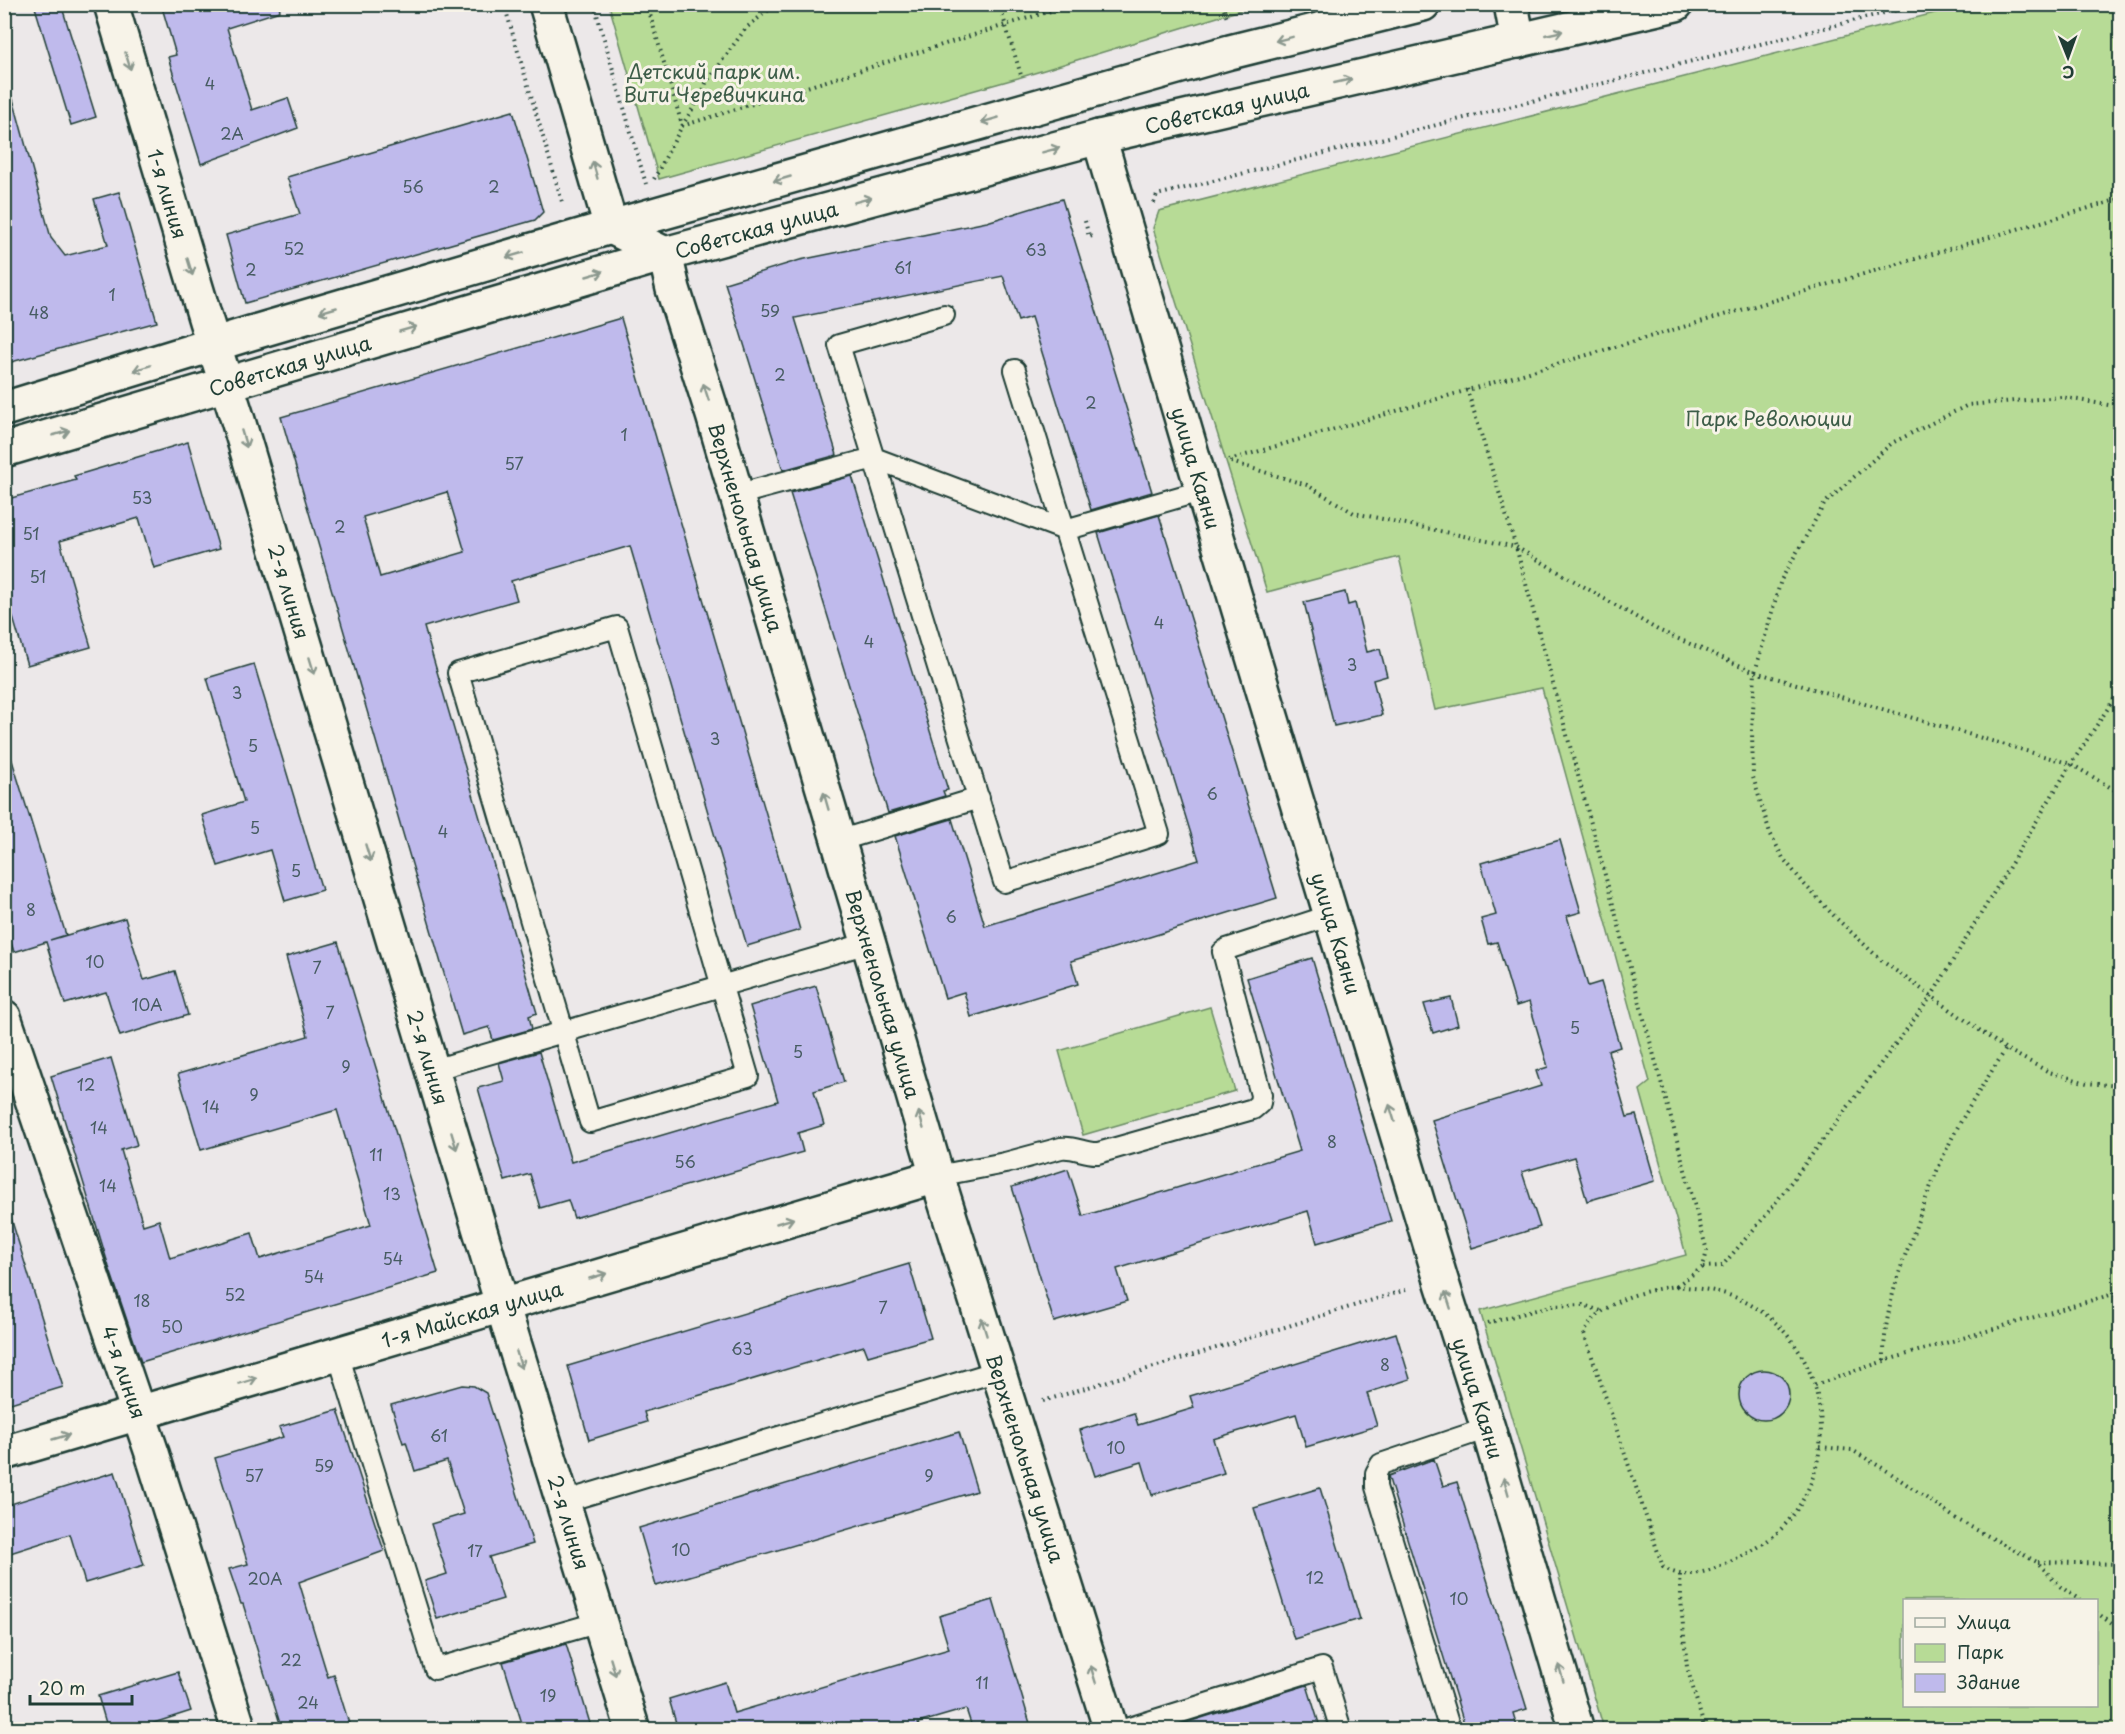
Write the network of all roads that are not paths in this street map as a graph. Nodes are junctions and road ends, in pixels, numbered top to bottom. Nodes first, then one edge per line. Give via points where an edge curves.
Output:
1 (111, 4) edge
2 (546, 4) edge
3 (1423, 4) edge
4 (1511, 4) edge
5 (1676, 4) edge
6 (1518, 41) junction
7 (1099, 137) junction
8 (611, 227) junction
9 (665, 254) junction
10 (944, 315) dead end
11 (214, 345) junction
12 (1015, 370) dead end
13 (225, 384) junction
14 (4, 409) edge
15 (4, 450) edge
16 (874, 458) junction
17 (1204, 490) junction
18 (736, 495) junction
19 (1065, 531) junction
20 (978, 798) junction
21 (838, 840) junction
22 (1332, 915) junction
23 (868, 943) junction
24 (722, 986) junction
25 (4, 1017) edge
26 (563, 1032) junction
27 (433, 1070) junction
28 (937, 1176) junction
29 (502, 1304) junction
30 (338, 1354) junction
31 (998, 1371) junction
32 (139, 1414) junction
33 (1488, 1428) junction
34 (4, 1453) edge
35 (563, 1502) junction
36 (600, 1622) junction
37 (239, 1730) edge
38 (633, 1730) edge
39 (1111, 1730) edge
40 (1123, 1730) edge
41 (1341, 1730) edge
42 (1450, 1730) edge
43 (1577, 1730) edge

1 -> 11 street, 1-я линия
8 -> 2 street
3 -> 8 street, Советская улица via 1230,52
4 - 6 street
6 -> 5 street, Советская улица
7 -> 6 street, Советская улица
9 -> 7 street, Советская улица
7 - 17 street, улица Каяни via 1137,216
8 - 9 street
8 -> 11 street, Советская улица
13 -> 9 street, Советская улица
18 -> 9 street, Верхненольная улица
10 - 16 lane via 839,345
11 - 13 street, 1-я линия
11 -> 14 street, Советская улица
12 - 19 lane
15 -> 13 street, Советская улица
13 -> 27 street, 2-я линия
16 - 18 lane
16 - 19 lane
16 - 20 lane
17 - 19 lane
17 - 22 street, улица Каяни
21 -> 18 street, Верхненольная улица
19 - 20 lane via 1158,834 1004,882
20 - 21 lane
21 - 23 street, Верхненольная улица
22 - 28 lane via 1224,952 1261,1095 1260,1103 1253,1108 1098,1153 1066,1147
33 -> 22 street, улица Каяни
23 - 24 lane
28 -> 23 street, Верхненольная улица
24 - 26 lane
24 - 26 lane via 748,1076 590,1122
24 - 26 lane via 617,627 458,673
25 - 32 street, 4-я линия
26 - 27 lane
27 -> 29 street, 2-я линия
29 -> 28 street, 1-я Майская улица
31 -> 28 street, Верхненольная улица
29 - 30 street, 1-я Майская улица
29 -> 35 street, 2-я линия
32 -> 30 street, 1-я Майская улица
30 - 36 lane via 435,1669
31 - 35 lane
39 -> 31 street, Верхненольная улица
34 -> 32 street, 1-я Майская улица
32 - 37 street, 4-я линия
33 - 42 lane via 1381,1464 1376,1473 1376,1487
43 -> 33 street, улица Каяни
35 - 36 street, 2-я линия
36 -> 38 street, 2-я линия
40 - 41 lane via 1322,1668

